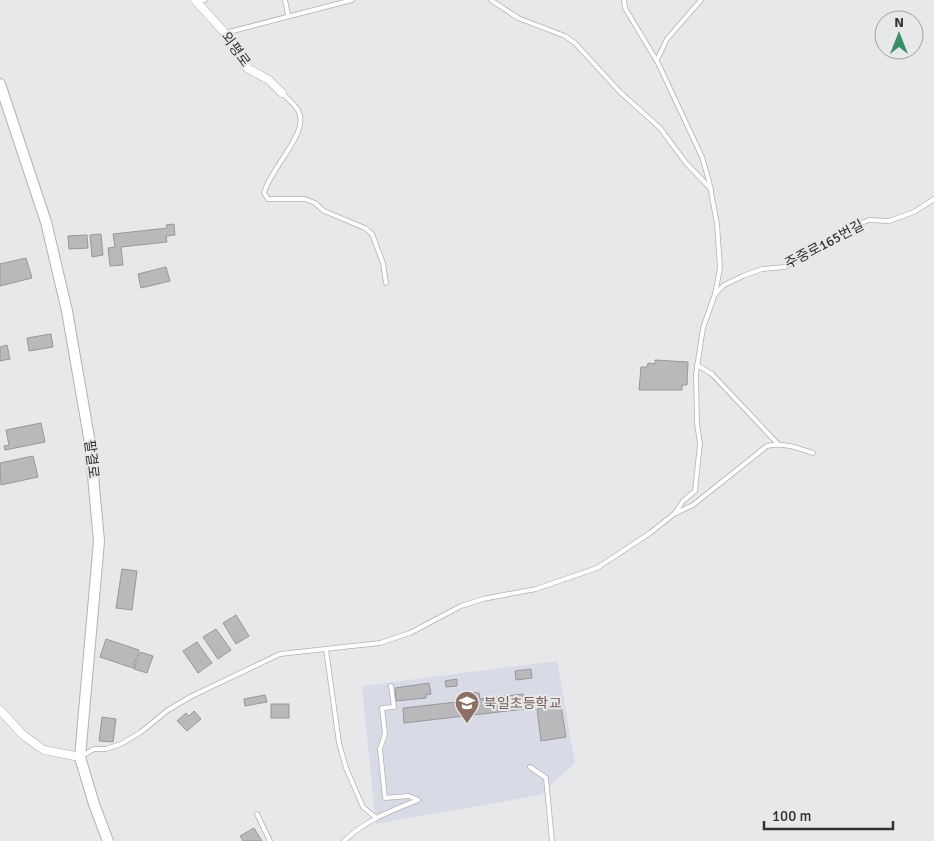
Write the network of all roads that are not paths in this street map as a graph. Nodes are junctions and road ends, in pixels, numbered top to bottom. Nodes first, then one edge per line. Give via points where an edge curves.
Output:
1 (205, 0) edge
2 (285, 0) edge
3 (352, 0) edge
4 (491, 0) edge
5 (624, 0) edge
6 (701, 0) edge
7 (196, 1) edge
8 (288, 15) junction
9 (224, 33) junction
10 (657, 60) junction
11 (0, 84) edge
12 (282, 93) joint
13 (711, 189) junction
14 (934, 199) edge
15 (386, 283) dead end
16 (714, 294) junction
17 (697, 364) junction
18 (778, 444) junction
19 (813, 453) dead end
20 (674, 514) junction
21 (326, 649) junction
22 (391, 686) dead end
23 (0, 710) edge
24 (80, 757) junction
25 (530, 767) dead end
26 (257, 814) dead end
27 (375, 817) junction
28 (108, 841) edge
29 (270, 841) edge
30 (344, 841) edge
31 (552, 841) edge

1 - 7 lane
2 - 8 lane
3 - 8 lane
4 - 13 lane via 518,18 575,43 614,86 660,128 686,163
5 - 10 lane via 625,8
6 - 10 lane via 667,38
7 - 9 street, 외평로
8 - 9 lane
9 - 12 street, 외평로 via 247,68 269,80
10 - 13 lane via 702,157
11 - 24 street, 팔결로 via 46,222 67,311 90,442 99,541
12 - 15 lane via 298,111 300,126 289,150 271,172 264,193 268,200 305,199 324,211 365,228 372,234 383,263
13 - 16 lane via 720,255
14 - 16 lane, 주중로165번길 via 914,212 890,221 869,220 848,228 785,267 743,276
16 - 17 lane via 703,328
17 - 18 lane via 712,374
17 - 20 lane via 695,396 700,444 695,491
18 - 19 lane
18 - 20 lane via 757,452 693,505
20 - 21 lane via 597,568 536,589 461,606 410,633 380,643
21 - 24 lane via 280,654 184,701 121,744 94,749
21 - 27 lane via 339,742 346,768 363,807
22 - 27 lane via 394,706 382,708 385,734 380,749 385,798 409,796 418,800
23 - 24 street via 23,735 44,750
24 - 28 street, 팔결로
25 - 31 lane via 546,778
26 - 29 lane
27 - 30 lane

